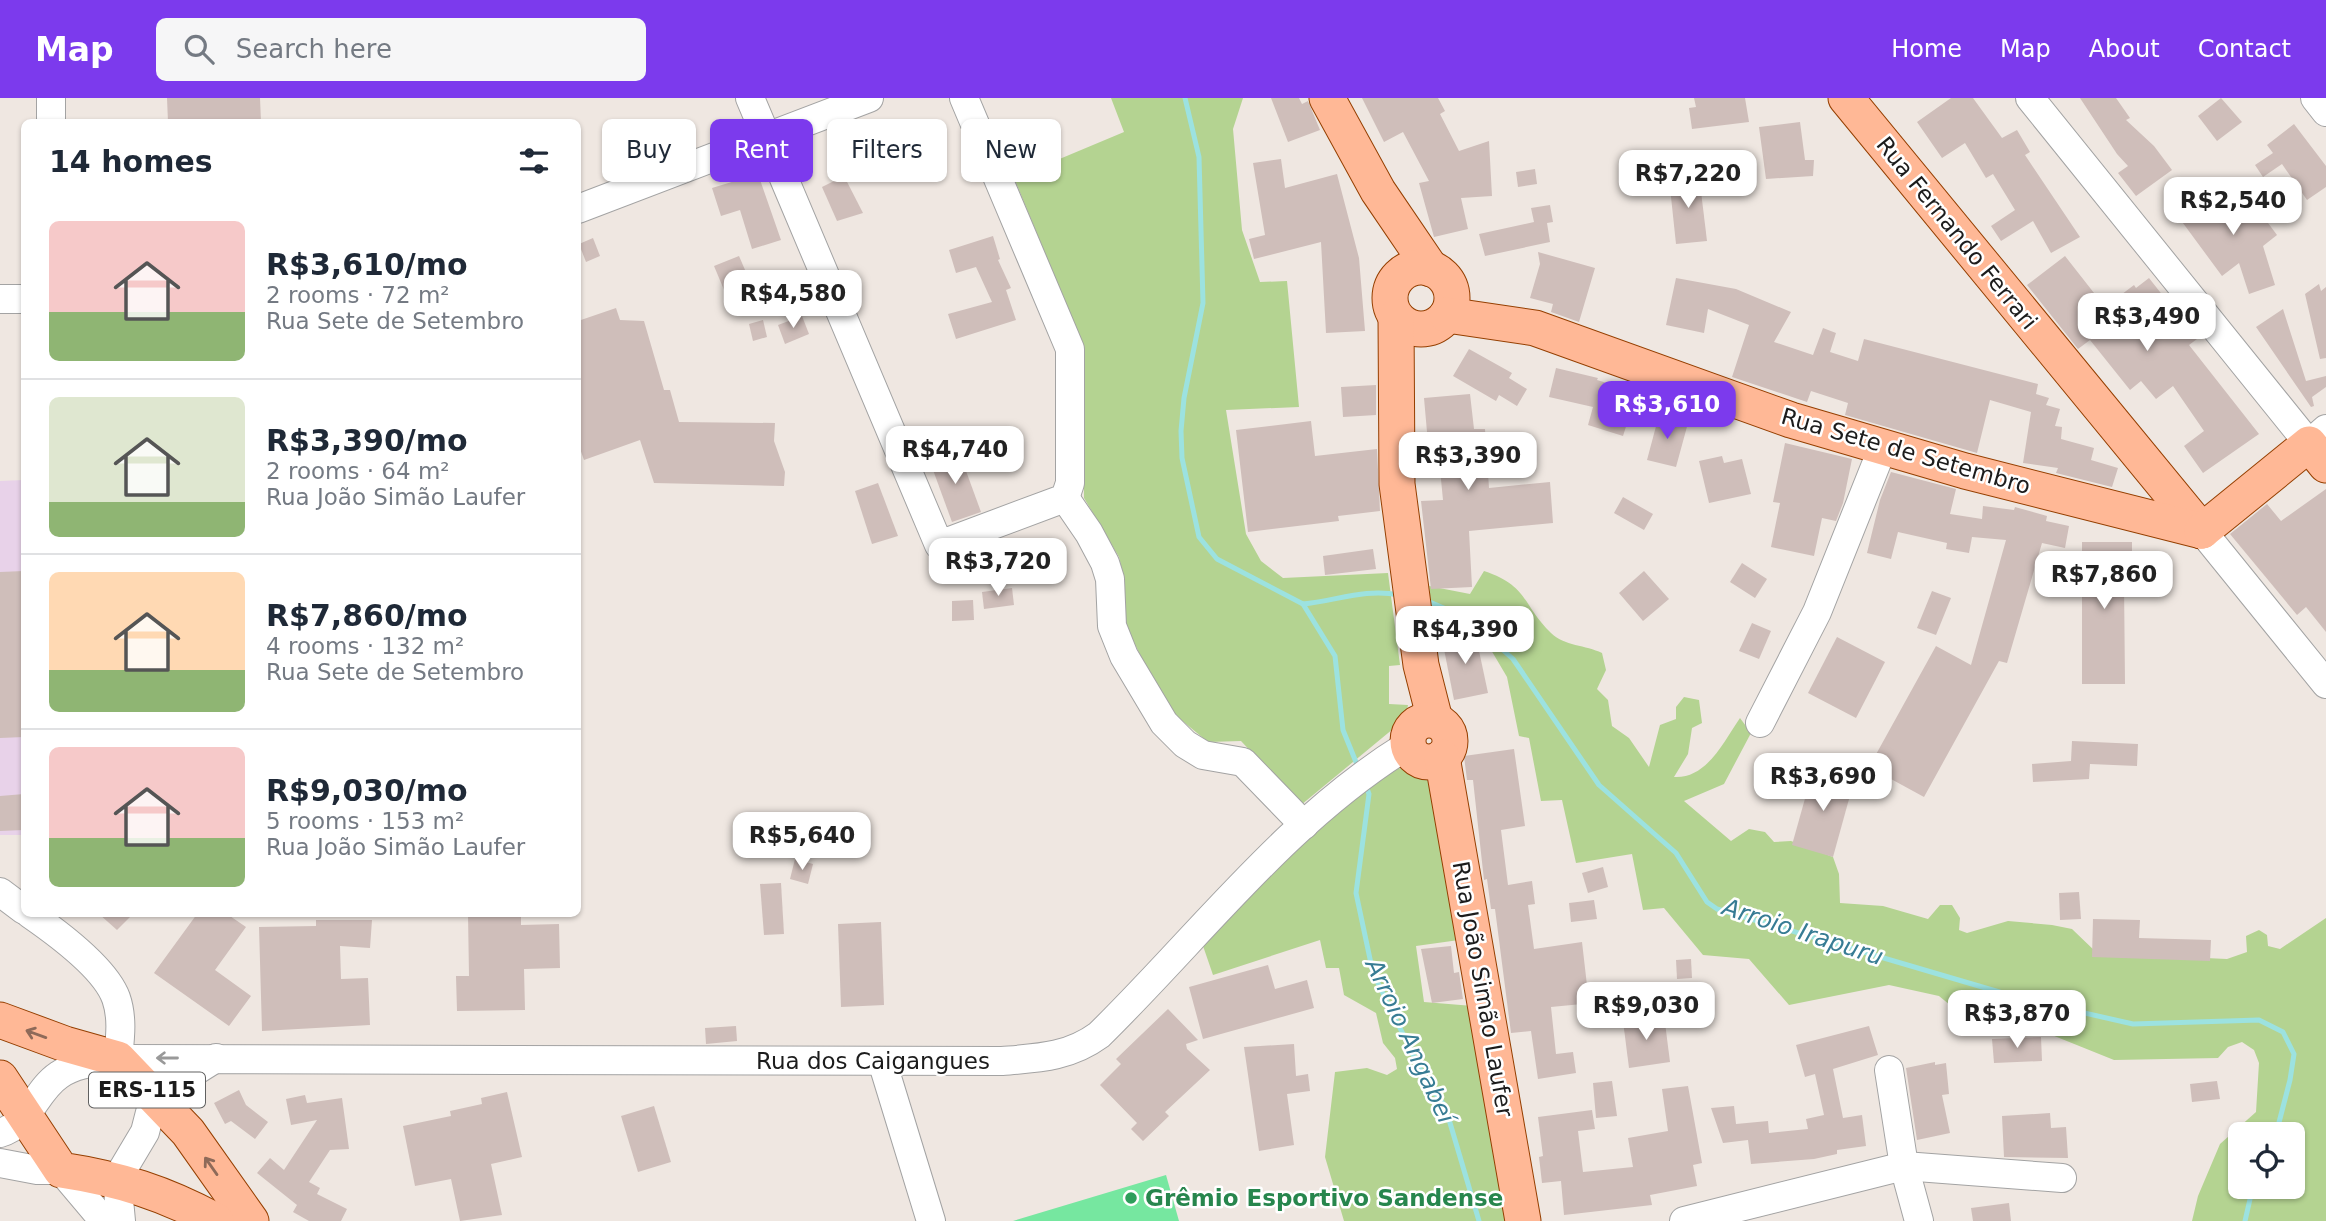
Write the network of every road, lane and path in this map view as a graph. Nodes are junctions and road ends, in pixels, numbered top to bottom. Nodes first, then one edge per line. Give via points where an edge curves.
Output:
1 (51, 98) edge
2 (750, 98) edge
3 (869, 98) edge
4 (964, 98) edge
5 (1327, 98) edge
6 (1846, 98) edge
7 (2030, 98) edge
8 (2315, 98) edge
9 (2326, 112) edge
10 (51, 119) edge
11 (759, 119) edge
12 (813, 121) edge
13 (710, 160) edge
14 (785, 182) edge
15 (1378, 191) junction
16 (581, 208) edge
17 (1436, 272) junction
18 (0, 299) edge
19 (21, 299) edge
20 (1394, 300) junction
21 (1439, 321) junction
22 (1535, 328) junction
23 (1397, 412) junction
24 (2320, 446) edge
25 (1883, 447) junction
26 (1065, 498) junction
27 (2202, 531) junction
28 (2326, 684) edge
29 (1760, 723) dead end
30 (1411, 737) junction
31 (1304, 825) junction
32 (0, 892) edge
33 (21, 908) edge
34 (34, 917) edge
35 (0, 1020) edge
36 (216, 1058) junction
37 (118, 1059) junction
38 (882, 1061) junction
39 (1889, 1070) dead end
40 (0, 1078) edge
41 (153, 1097) junction
42 (13, 1126) edge
43 (0, 1163) edge
44 (1904, 1166) junction
45 (61, 1170) junction
46 (2062, 1178) dead end
47 (117, 1179) junction
48 (103, 1221) edge
49 (121, 1221) edge
50 (216, 1221) edge
51 (251, 1221) edge
52 (931, 1221) edge
53 (1523, 1221) edge
54 (1684, 1221) edge
55 (1919, 1221) edge

1 - 10 street
2 - 11 street
3 - 12 street
4 - 26 street via 1070,349 1070,483
5 - 15 main road
6 - 27 main road, Rua Fernando Ferrari
7 - 24 street
8 - 9 street
13 - 16 street
14 - 26 street via 939,545
15 - 17 main road
15 - 20 main road
17 - 20 main road via 1409,269
17 - 21 main road via 1451,291 1451,306
17 - 22 main road, Rua Sete de Setembro
18 - 19 street
20 - 21 main road via 1412,328
20 - 23 main road
21 - 22 main road, Rua Sete de Setembro
21 - 23 main road
22 - 25 main road, Rua Sete de Setembro via 1791,420
23 - 30 main road via 1397,484 1422,665
24 - 27 main road
25 - 27 main road, Rua Sete de Setembro
25 - 29 street via 1817,612
26 - 31 street via 1105,563 1112,626 1124,656 1164,723 1203,755 1243,762
27 - 28 street
30 - 31 street, Rua dos Caigangues via 1336,794
30 - 53 main road, Rua João Simão Laufer via 1418,759 1442,757
31 - 38 street, Rua dos Caigangues via 1231,895 1130,1004 1081,1048 1045,1058 1002,1061
32 - 33 street
34 - 37 street via 78,949 116,997 121,1028
37 -> 35 main road, ERS-115
36 -> 37 street, Rua dos Caigangues
36 - 38 street, Rua dos Caigangues
36 - 41 street
37 - 41 main road, ERS-115
37 - 42 street via 75,1066 57,1076
38 - 52 street
39 - 44 street
40 - 42 main road
41 - 47 street via 145,1132
51 -> 41 main road, ERS-115 via 188,1132
42 - 45 main road
43 - 45 street
44 - 46 street
44 - 54 street
44 - 55 street
45 - 47 main road
45 - 48 street
47 - 49 street
47 - 50 main road via 160,1193

